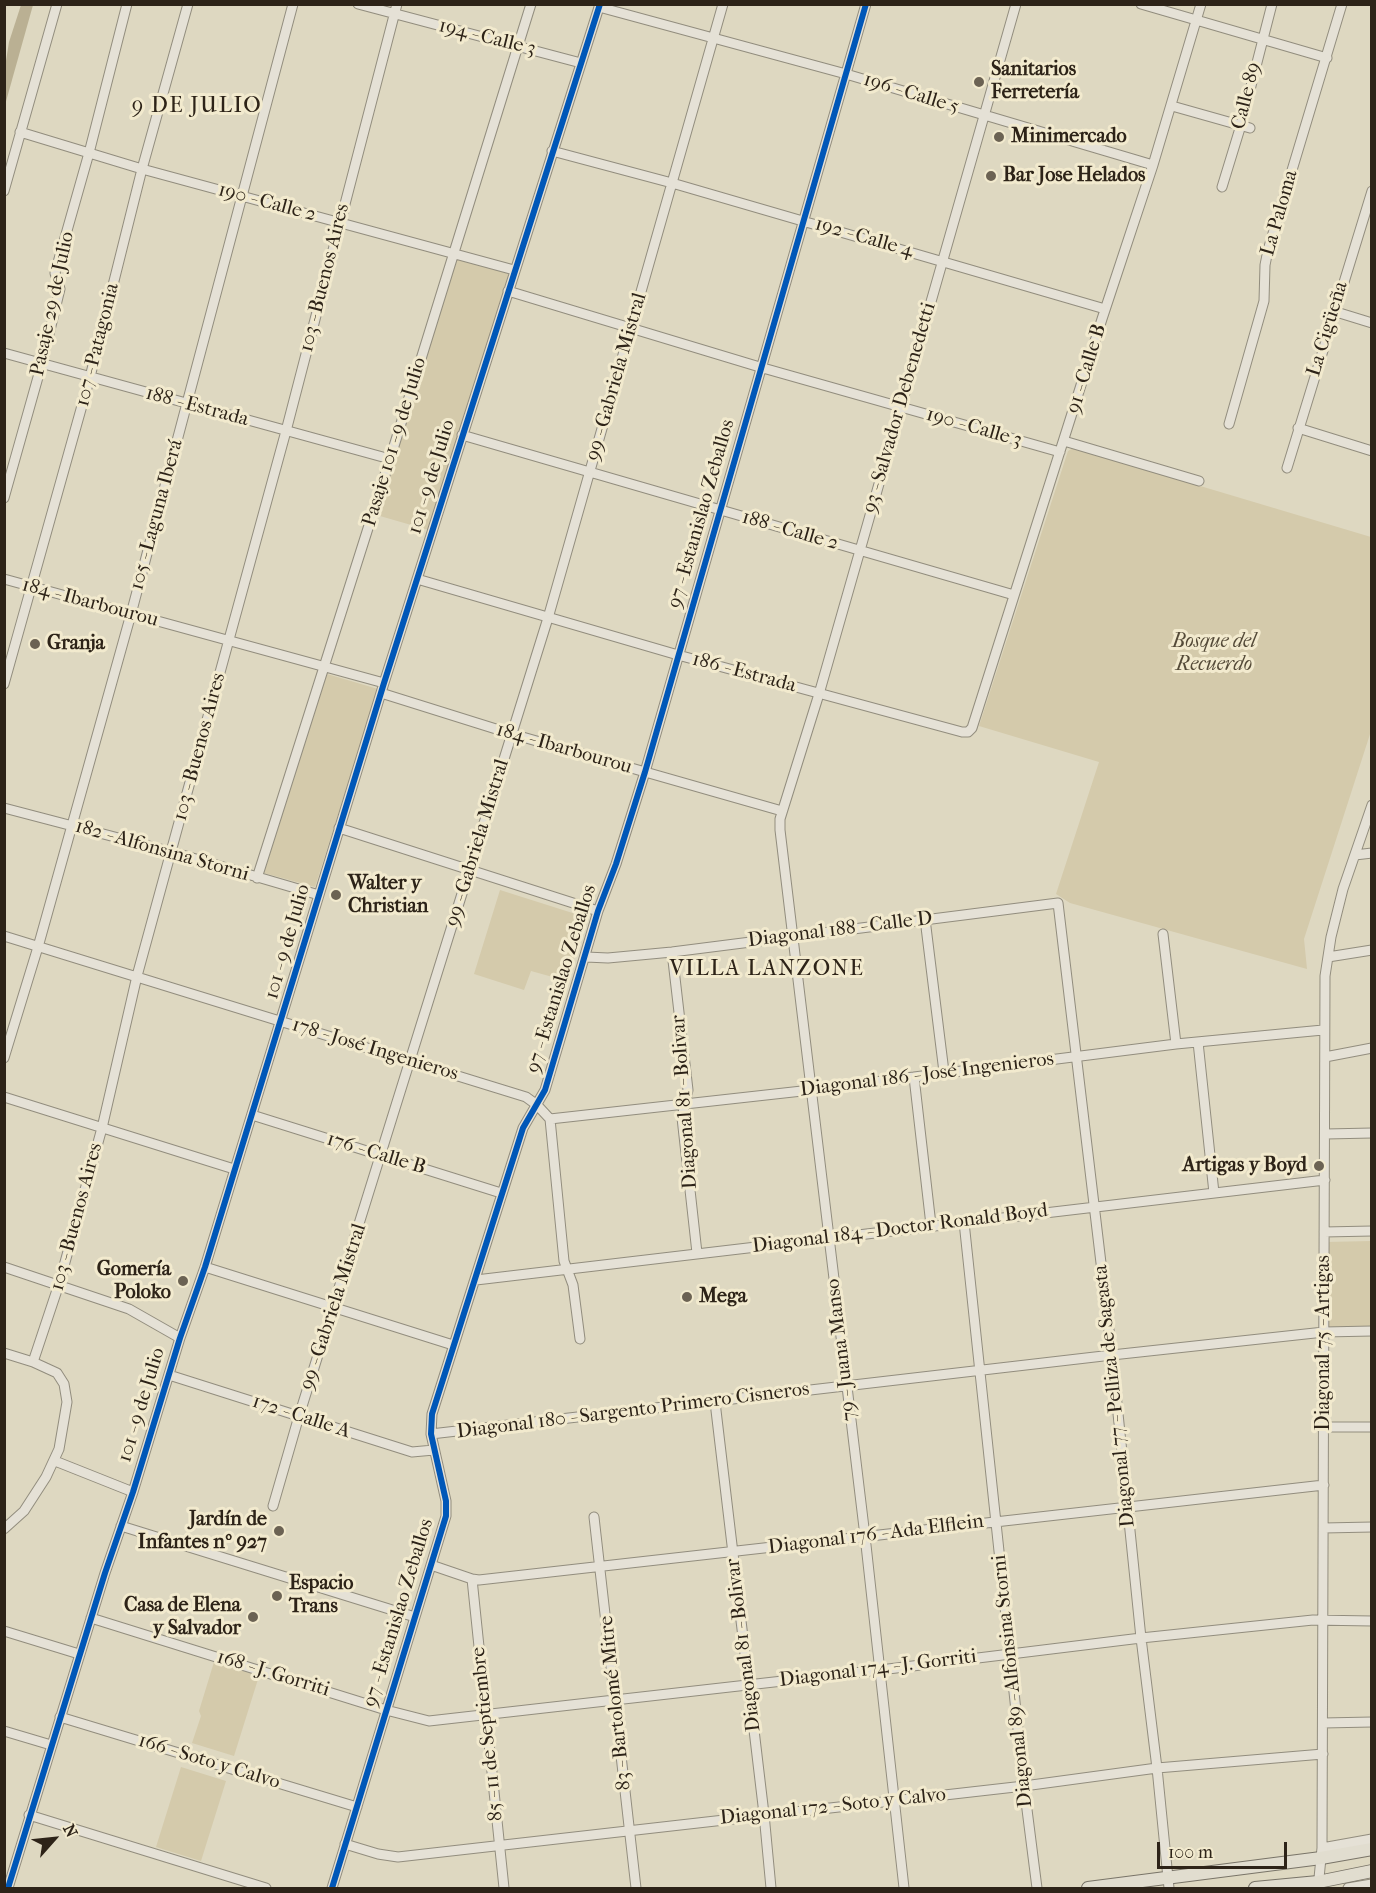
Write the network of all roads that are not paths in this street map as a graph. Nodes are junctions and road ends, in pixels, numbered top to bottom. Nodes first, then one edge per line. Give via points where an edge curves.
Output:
1 (57, 4) edge
2 (127, 4) edge
3 (188, 4) edge
4 (293, 4) edge
5 (358, 4) edge
6 (531, 4) edge
7 (723, 4) edge
8 (866, 4) edge
9 (1016, 4) edge
10 (1141, 4) edge
11 (1201, 4) edge
12 (1272, 4) edge
13 (1342, 4) edge
14 (599, 6) edge
15 (396, 9) edge
16 (1197, 19) junction
17 (713, 38) junction
18 (1262, 39) junction
19 (518, 46) junction
20 (1327, 58) junction
21 (581, 63) junction
22 (846, 74) junction
23 (1172, 106) junction
24 (984, 116) junction
25 (1245, 126) junction
26 (20, 132) junction
27 (552, 151) junction
28 (89, 153) junction
29 (1154, 165) junction
30 (142, 169) junction
31 (672, 183) junction
32 (1222, 187) dead end
33 (4, 191) edge
34 (1371, 191) edge
35 (242, 196) junction
36 (805, 221) junction
37 (339, 223) junction
38 (454, 253) junction
39 (943, 262) junction
40 (514, 270) junction
41 (508, 291) junction
42 (1105, 309) junction
43 (1333, 311) junction
44 (1371, 323) edge
45 (631, 327) junction
46 (4, 354) edge
47 (42, 363) junction
48 (763, 368) junction
49 (90, 377) junction
50 (187, 405) junction
51 (901, 407) junction
52 (1228, 424) dead end
53 (1298, 428) junction
54 (286, 431) junction
55 (462, 435) junction
56 (1064, 441) junction
57 (1371, 451) edge
58 (1060, 452) junction
59 (390, 459) junction
60 (1287, 468) dead end
61 (590, 472) junction
62 (1199, 481) dead end
63 (4, 498) edge
64 (720, 511) junction
65 (859, 550) junction
66 (4, 579) edge
67 (417, 579) junction
68 (32, 587) junction
69 (1014, 595) junction
70 (131, 614) junction
71 (548, 618) junction
72 (230, 641) junction
73 (678, 655) junction
74 (325, 668) junction
75 (4, 684) edge
76 (382, 688) junction
77 (819, 694) junction
78 (968, 732) joint
79 (512, 734) junction
80 (645, 772) junction
81 (1371, 805) edge
82 (4, 808) edge
83 (782, 811) junction
84 (72, 826) junction
85 (339, 828) junction
86 (172, 852) junction
87 (1371, 853) edge
88 (1355, 855) junction
89 (470, 869) junction
90 (257, 878) junction
91 (319, 895) junction
92 (1058, 903) joint
93 (598, 911) junction
94 (925, 920) junction
95 (1163, 934) dead end
96 (4, 936) edge
97 (793, 936) junction
98 (38, 947) junction
99 (1371, 950) edge
100 (672, 952) junction
101 (586, 957) junction
102 (1328, 957) junction
103 (137, 976) junction
104 (282, 1021) junction
105 (1323, 1030) junction
106 (1198, 1042) junction
107 (1176, 1044) junction
108 (1371, 1048) edge
109 (1077, 1056) junction
110 (1325, 1057) junction
111 (4, 1058) edge
112 (410, 1062) junction
113 (944, 1072) junction
114 (914, 1077) junction
115 (812, 1090) junction
116 (4, 1097) edge
117 (685, 1104) junction
118 (537, 1105) junction
119 (252, 1114) junction
120 (550, 1119) junction
121 (102, 1128) junction
122 (1371, 1133) edge
123 (1326, 1134) junction
124 (381, 1156) junction
125 (234, 1169) junction
126 (1325, 1180) junction
127 (501, 1193) junction
128 (1214, 1193) junction
129 (1094, 1207) junction
130 (964, 1222) junction
131 (931, 1225) junction
132 (1371, 1231) edge
133 (1324, 1232) junction
134 (829, 1238) junction
135 (697, 1253) junction
136 (4, 1267) edge
137 (205, 1267) junction
138 (567, 1268) junction
139 (476, 1280) junction
140 (59, 1284) junction
141 (334, 1306) junction
142 (1371, 1331) edge
143 (1324, 1332) junction
144 (180, 1338) junction
145 (580, 1339) dead end
146 (453, 1345) junction
147 (4, 1353) edge
148 (1112, 1355) junction
149 (33, 1362) junction
150 (980, 1371) junction
151 (169, 1375) junction
152 (847, 1387) junction
153 (715, 1402) junction
154 (299, 1416) junction
155 (1324, 1427) junction
156 (1371, 1427) edge
157 (431, 1434) junction
158 (434, 1450) junction
159 (55, 1461) junction
160 (1324, 1485) junction
161 (133, 1492) junction
162 (273, 1506) dead end
163 (1127, 1506) junction
164 (594, 1517) dead end
165 (997, 1521) junction
166 (121, 1526) junction
167 (1371, 1527) edge
168 (1324, 1528) junction
169 (4, 1529) edge
170 (865, 1536) junction
171 (733, 1552) junction
172 (431, 1565) junction
173 (601, 1567) junction
174 (472, 1579) junction
175 (415, 1617) junction
176 (91, 1618) junction
177 (1322, 1620) junction
178 (1371, 1621) edge
179 (4, 1631) edge
180 (1141, 1638) junction
181 (1011, 1653) junction
182 (80, 1654) junction
183 (880, 1670) junction
184 (749, 1684) junction
185 (616, 1700) junction
186 (386, 1710) junction
187 (486, 1715) junction
188 (60, 1717) junction
189 (1371, 1722) edge
190 (1323, 1723) junction
191 (4, 1731) edge
192 (51, 1745) junction
193 (1323, 1754) junction
194 (1157, 1768) junction
195 (1024, 1786) junction
196 (894, 1800) junction
197 (357, 1807) junction
198 (764, 1814) junction
199 (29, 1815) junction
200 (629, 1829) junction
201 (1371, 1839) edge
202 (345, 1845) junction
203 (500, 1845) junction
204 (1371, 1849) edge
205 (1322, 1853) junction
206 (1371, 1871) edge
207 (1169, 1884) edge
208 (1371, 1884) edge
209 (1318, 1885) edge
210 (8, 1888) edge
211 (266, 1888) edge
212 (332, 1888) edge
213 (504, 1888) edge
214 (636, 1888) edge
215 (771, 1888) edge
216 (904, 1888) edge
217 (1037, 1888) edge
218 (1088, 1888) edge
219 (1255, 1888) edge
220 (1329, 1888) edge
221 (1348, 1888) edge

1 - 26 street
2 - 28 street, Pasaje 29 de Julio
3 - 30 street, 107 - Patagonia
4 - 35 street, 105 - Laguna Iberá
5 - 15 street, 194 - Calle 3
6 - 19 street, Pasaje 101 - 9 de Julio
7 - 17 street, 99 - Gabriela Mistral
8 - 22 street, 97 - Estanislao Zeballos
9 - 24 street, 93 - Salvador Debenedetti
10 - 16 street
11 - 16 street, 91 - Calle B
12 - 18 street, Calle 89
13 - 20 street, La Paloma
14 - 17 street, 196 - Calle 5
14 - 21 street, 101 - 9 de Julio
15 - 19 street, 194 - Calle 3
15 - 37 street, 103 - Buenos Aires
16 - 18 street
16 - 23 street, 91 - Calle B
17 - 22 street, 196 - Calle 5
17 - 31 street, 99 - Gabriela Mistral
18 - 20 street
18 - 25 street, Calle 89
19 - 21 street, 194 - Calle 3
19 - 38 street, Pasaje 101 - 9 de Julio
20 - 52 street, La Paloma via 1268,250 1264,301
21 - 27 street, 101 - 9 de Julio
22 - 24 street, 196 - Calle 5
22 - 36 street, 97 - Estanislao Zeballos
23 - 25 street
23 - 29 street, 91 - Calle B
24 - 29 street, 196 - Calle 5
24 - 39 street, 93 - Salvador Debenedetti
25 - 32 street, Calle 89
26 - 28 street, 190 - Calle 2
26 - 33 street
27 - 31 street, 192 - Calle 4
27 - 40 street, 101 - 9 de Julio
28 - 30 street, 190 - Calle 2
28 - 47 street, Pasaje 29 de Julio via 55,273 60,289
29 - 42 street, 91 - Calle B
30 - 35 street, 190 - Calle 2
30 - 49 street, 107 - Patagonia
31 - 36 street, 192 - Calle 4
31 - 45 street, 99 - Gabriela Mistral
34 - 43 street, La Cigüeña
35 - 37 street, 190 - Calle 2
35 - 50 street, 105 - Laguna Iberá
36 - 39 street, 192 - Calle 4
36 - 48 street, 97 - Estanislao Zeballos
37 - 38 street, 190 - Calle 2
37 - 54 street, 103 - Buenos Aires
38 - 40 street, 190 - Calle 2
38 - 59 street, Pasaje 101 - 9 de Julio
39 - 42 street, 192 - Calle 4
39 - 51 street, 93 - Salvador Debenedetti
40 - 41 street, 101 - 9 de Julio
41 - 45 street, 190 - Calle 3
41 - 55 street, 101 - 9 de Julio
42 - 56 street, 91 - Calle B
43 - 44 street
43 - 53 street, La Cigüeña
45 - 48 street, 190 - Calle 3
45 - 61 street, 99 - Gabriela Mistral
46 - 47 street, 188 - Estrada
47 - 49 street, 188 - Estrada
47 - 63 street, Pasaje 29 de Julio
48 - 51 street, 190 - Calle 3
48 - 64 street, 97 - Estanislao Zeballos
49 - 50 street, 188 - Estrada
49 - 68 street, 107 - Patagonia
50 - 54 street, 188 - Estrada
50 - 70 street, 105 - Laguna Iberá
51 - 58 street, 190 - Calle 3
51 - 65 street, 93 - Salvador Debenedetti
53 - 57 street
53 - 60 street, La Cigüeña
54 - 59 street, 188 - Estrada
54 - 72 street, 103 - Buenos Aires
55 - 61 street, 188 - Calle 2
55 - 67 street, 101 - 9 de Julio
56 - 58 street, 91 - Calle B
56 - 62 street
58 - 69 street, 91 - Calle B
59 - 74 street, Pasaje 101 - 9 de Julio
61 - 64 street, 188 - Calle 2
61 - 71 street, 99 - Gabriela Mistral
64 - 65 street, 188 - Calle 2
64 - 73 street, 97 - Estanislao Zeballos
65 - 69 street, 188 - Calle 2
65 - 77 street, 93 - Salvador Debenedetti
66 - 68 street, 184 - Ibarbourou
67 - 71 street, 186 - Estrada
67 - 76 street, 101 - 9 de Julio
68 - 70 street, 184 - Ibarbourou
68 - 75 street, 107 - Patagonia
69 - 78 street, 91 - Calle B
70 - 72 street, 184 - Ibarbourou
70 - 84 street, 105 - Laguna Iberá
71 - 73 street, 186 - Estrada
71 - 79 street, 99 - Gabriela Mistral
72 - 74 street, 184 - Ibarbourou
72 - 86 street, 103 - Buenos Aires
73 - 77 street, 186 - Estrada
73 - 80 street, 97 - Estanislao Zeballos
74 - 76 street, 184 - Ibarbourou
74 - 90 street, Pasaje 101 - 9 de Julio
76 - 79 street, 184 - Ibarbourou
76 - 85 street, 101 - 9 de Julio
77 - 78 street, 186 - Estrada
77 - 83 street, 93 - Salvador Debenedetti
79 - 80 street, 184 - Ibarbourou
79 - 89 street, 99 - Gabriela Mistral
80 - 83 street, 184 - Ibarbourou
80 - 93 street, 97 - Estanislao Zeballos
81 - 88 street, Diagonal 75 - Artigas
82 - 84 street, 182 - Alfonsina Storni
83 - 97 street, 79 - Juana Manso via 780,830
84 - 86 street, 182 - Alfonsina Storni
84 - 98 street, 105 - Laguna Iberá
85 - 89 street
85 - 91 street, 101 - 9 de Julio
86 - 90 street, 182 - Alfonsina Storni
86 - 103 street, 103 - Buenos Aires
87 - 88 street
88 - 102 street, Diagonal 75 - Artigas via 1330,937
89 - 93 street
89 - 112 street, 99 - Gabriela Mistral
90 - 91 street, 182 - Alfonsina Storni
91 - 104 street, 101 - 9 de Julio
92 - 94 street, Diagonal 188 - Calle D
92 - 109 street, Diagonal 77 - Pelliza de Sagasta
93 - 101 street, 97 - Estanislao Zeballos
94 - 97 street, Diagonal 188 - Calle D
94 - 113 street
95 - 107 street
96 - 98 street, 178 - José Ingenieros
97 - 100 street, Diagonal 188 - Calle D
97 - 115 street, 79 - Juana Manso
98 - 103 street, 178 - José Ingenieros
98 - 111 street, 105 - Laguna Iberá
99 - 102 street
100 - 101 street, Diagonal 188 - Calle D
100 - 117 street, Diagonal 81 - Bolivar via 688,1090
101 - 118 street, 97 - Estanislao Zeballos
102 - 105 street, Diagonal 75 - Artigas
103 - 104 street, 178 - José Ingenieros
103 - 121 street, 103 - Buenos Aires
104 - 112 street, 178 - José Ingenieros
104 - 119 street, 101 - 9 de Julio
105 - 106 street, Diagonal 186 - José Ingenieros
105 - 110 street, Diagonal 75 - Artigas
106 - 107 street, Diagonal 186 - José Ingenieros
106 - 128 street
107 - 109 street, Diagonal 186 - José Ingenieros
108 - 110 street
109 - 113 street, Diagonal 186 - José Ingenieros
109 - 129 street, Diagonal 77 - Pelliza de Sagasta
110 - 123 street, Diagonal 75 - Artigas
112 - 118 street, 178 - José Ingenieros via 526,1097
112 - 124 street, 99 - Gabriela Mistral
113 - 114 street, Diagonal 186 - José Ingenieros
114 - 115 street, Diagonal 186 - José Ingenieros
114 - 131 street
115 - 117 street, Diagonal 186 - José Ingenieros
115 - 134 street, 79 - Juana Manso
116 - 121 street
117 - 120 street, Diagonal 186 - José Ingenieros
117 - 135 street, Diagonal 81 - Bolivar via 682,1118
118 - 120 street
118 - 127 street, 97 - Estanislao Zeballos via 523,1128
119 - 124 street, 176 - Calle B
119 - 125 street, 101 - 9 de Julio
120 - 138 street
121 - 125 street
121 - 140 street, 103 - Buenos Aires
122 - 123 street
123 - 126 street, Diagonal 75 - Artigas
124 - 127 street, 176 - Calle B
124 - 141 street, 99 - Gabriela Mistral
125 - 137 street, 101 - 9 de Julio
126 - 128 street, Diagonal 184 - Doctor Ronald Boyd
126 - 133 street, Diagonal 75 - Artigas
127 - 139 street, 97 - Estanislao Zeballos
128 - 129 street, Diagonal 184 - Doctor Ronald Boyd
129 - 130 street, Diagonal 184 - Doctor Ronald Boyd
129 - 148 street, Diagonal 77 - Pelliza de Sagasta
130 - 131 street, Diagonal 184 - Doctor Ronald Boyd
130 - 150 street, Diagonal 89 - Alfonsina Storni
131 - 134 street, Diagonal 184 - Doctor Ronald Boyd
132 - 133 street
133 - 143 street, Diagonal 75 - Artigas
134 - 135 street, Diagonal 184 - Doctor Ronald Boyd
134 - 152 street, 79 - Juana Manso
135 - 138 street, Diagonal 184 - Doctor Ronald Boyd
136 - 140 street
137 - 141 street
137 - 144 street, 101 - 9 de Julio
138 - 139 street, Diagonal 184 - Doctor Ronald Boyd
138 - 145 street
139 - 146 street, 97 - Estanislao Zeballos
140 - 144 street via 129,1310
140 - 149 street, 103 - Buenos Aires
141 - 146 street
141 - 154 street, 99 - Gabriela Mistral
142 - 143 street, Diagonal 180 - Sargento Primero Cisneros
143 - 148 street, Diagonal 180 - Sargento Primero Cisneros
143 - 155 street, Diagonal 75 - Artigas
144 - 151 street, 101 - 9 de Julio
146 - 157 street, 97 - Estanislao Zeballos via 432,1414
147 - 149 street
148 - 150 street, Diagonal 180 - Sargento Primero Cisneros
148 - 163 street, Diagonal 77 - Pelliza de Sagasta
149 - 159 street via 57,1373 64,1384 62,1432
150 - 152 street, Diagonal 180 - Sargento Primero Cisneros
150 - 165 street, Diagonal 89 - Alfonsina Storni
151 - 154 street, 172 - Calle A
151 - 161 street, 101 - 9 de Julio
152 - 153 street, Diagonal 180 - Sargento Primero Cisneros
152 - 170 street, 79 - Juana Manso
153 - 157 street, Diagonal 180 - Sargento Primero Cisneros
153 - 171 street, Diagonal 81 - Bolivar
154 - 158 street, 172 - Calle A via 412,1452
154 - 162 street, 99 - Gabriela Mistral
155 - 156 street
155 - 160 street, Diagonal 75 - Artigas
157 - 158 street, 97 - Estanislao Zeballos
158 - 172 street, 97 - Estanislao Zeballos via 447,1508
159 - 161 street
159 - 169 street via 24,1511
160 - 163 street, Diagonal 176 - Ada Elflein
160 - 168 street, Diagonal 75 - Artigas
161 - 166 street, 101 - 9 de Julio
163 - 165 street, Diagonal 176 - Ada Elflein
163 - 180 street, Diagonal 77 - Pelliza de Sagasta
164 - 173 street, 83 - Bartolomé Mitre
165 - 170 street, Diagonal 176 - Ada Elflein
165 - 181 street, Diagonal 89 - Alfonsina Storni
166 - 175 street
166 - 176 street, 101 - 9 de Julio
167 - 168 street
168 - 177 street, Diagonal 75 - Artigas
170 - 171 street, Diagonal 176 - Ada Elflein
170 - 183 street, 79 - Juana Manso
171 - 173 street, Diagonal 176 - Ada Elflein
171 - 184 street, Diagonal 81 - Bolivar
172 - 174 street, Diagonal 176 - Ada Elflein
172 - 175 street, 97 - Estanislao Zeballos
173 - 174 street, Diagonal 176 - Ada Elflein
173 - 185 street, 83 - Bartolomé Mitre
174 - 187 street, 85 - 11 de Septiembre
175 - 186 street, 97 - Estanislao Zeballos
176 - 182 street, 101 - 9 de Julio
176 - 186 street, 168 - J. Gorriti
177 - 178 street, Diagonal 174 - J. Gorriti
177 - 180 street, Diagonal 174 - J. Gorriti
177 - 190 street, Diagonal 75 - Artigas
179 - 182 street
180 - 181 street, Diagonal 174 - J. Gorriti
180 - 194 street, Diagonal 77 - Pelliza de Sagasta
181 - 183 street, Diagonal 174 - J. Gorriti
181 - 195 street, Diagonal 89 - Alfonsina Storni
182 - 188 street, 101 - 9 de Julio
183 - 184 street, Diagonal 174 - J. Gorriti
183 - 196 street, 79 - Juana Manso
184 - 185 street, Diagonal 174 - J. Gorriti
184 - 198 street, Diagonal 81 - Bolivar
185 - 187 street, Diagonal 174 - J. Gorriti
185 - 200 street, 83 - Bartolomé Mitre
186 - 187 street, Diagonal 174 - J. Gorriti via 429,1721
186 - 197 street, 97 - Estanislao Zeballos
187 - 203 street, 85 - 11 de Septiembre
188 - 192 street, 101 - 9 de Julio
188 - 197 street, 166 - Soto y Calvo
189 - 190 street
190 - 193 street, Diagonal 75 - Artigas
191 - 192 street
192 - 199 street, 101 - 9 de Julio
193 - 194 street, Diagonal 172 - Soto y Calvo
193 - 205 street, Diagonal 75 - Artigas
194 - 195 street, Diagonal 172 - Soto y Calvo
194 - 207 street, Diagonal 77 - Pelliza de Sagasta
195 - 196 street, Diagonal 172 - Soto y Calvo
195 - 217 street, Diagonal 89 - Alfonsina Storni
196 - 198 street, Diagonal 172 - Soto y Calvo
196 - 216 street, 79 - Juana Manso
197 - 202 street, 97 - Estanislao Zeballos
198 - 200 street, Diagonal 172 - Soto y Calvo
198 - 215 street, Diagonal 81 - Bolivar
199 - 210 street, 101 - 9 de Julio
199 - 211 street
200 - 203 street, Diagonal 172 - Soto y Calvo
200 - 214 street, 83 - Bartolomé Mitre
201 - 205 street
202 - 203 street, Diagonal 172 - Soto y Calvo via 398,1857
202 - 212 street, 97 - Estanislao Zeballos
203 - 213 street, 85 - 11 de Septiembre
204 - 205 main road
205 - 207 main road
205 - 209 street, Diagonal 75 - Artigas
206 - 209 main road
207 - 218 main road
208 - 221 street
209 - 219 main road
209 - 220 street

